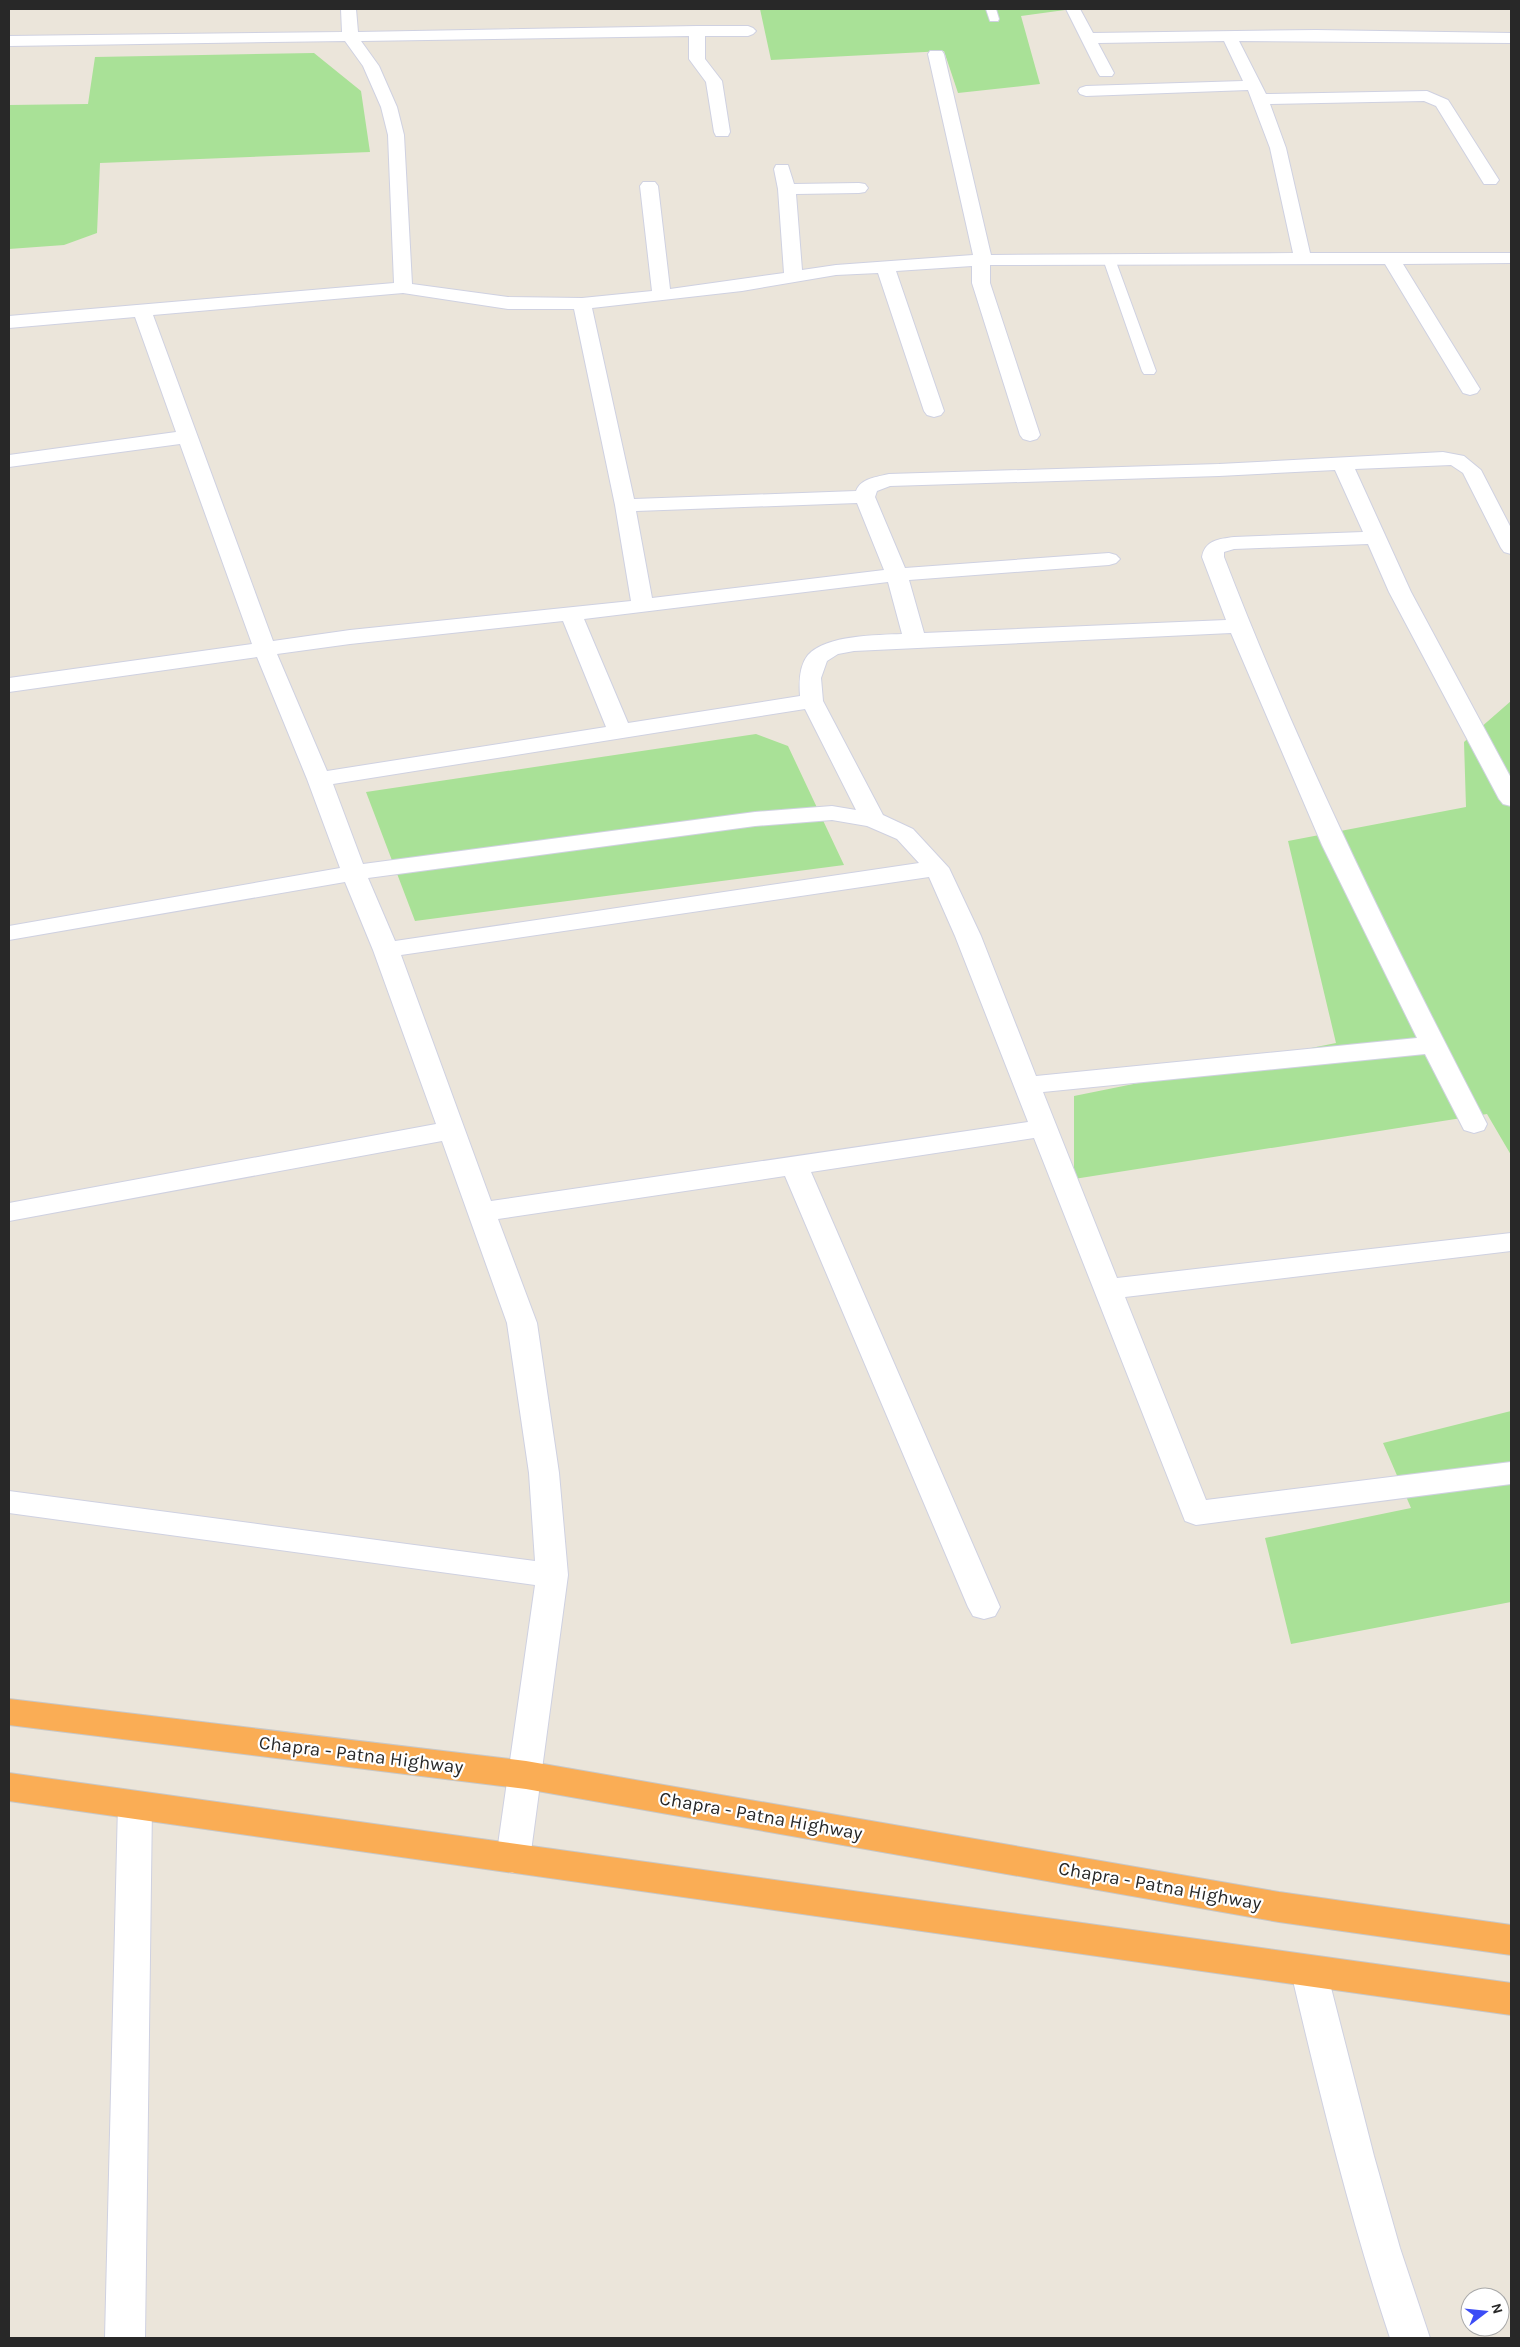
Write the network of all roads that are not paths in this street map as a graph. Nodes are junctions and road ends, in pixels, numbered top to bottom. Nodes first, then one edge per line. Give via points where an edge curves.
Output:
1 (349, 9) edge
2 (1073, 10) dead end
3 (697, 31) junction
4 (748, 31) dead end
5 (1229, 36) junction
6 (350, 37) junction
7 (1087, 38) junction
8 (1511, 38) edge
9 (9, 41) edge
10 (936, 54) dead end
11 (1106, 73) dead end
12 (1086, 91) dead end
13 (1257, 92) junction
14 (722, 132) dead end
15 (782, 169) dead end
16 (1490, 180) dead end
17 (648, 186) dead end
18 (859, 188) dead end
19 (787, 189) junction
20 (1511, 258) edge
21 (1109, 259) junction
22 (1391, 259) junction
23 (984, 260) junction
24 (1303, 260) junction
25 (885, 266) junction
26 (793, 276) junction
27 (403, 288) junction
28 (662, 296) junction
29 (582, 304) junction
30 (142, 310) junction
31 (9, 322) edge
32 (1149, 371) dead end
33 (1470, 389) dead end
34 (934, 411) dead end
35 (1030, 435) dead end
36 (187, 437) junction
37 (9, 461) edge
38 (1342, 463) junction
39 (865, 496) junction
40 (625, 505) junction
41 (1375, 538) junction
42 (1511, 548) edge
43 (1108, 559) dead end
44 (897, 574) junction
45 (643, 606) junction
46 (570, 614) junction
47 (1238, 626) junction
48 (915, 640) junction
49 (264, 648) junction
50 (9, 685) edge
51 (812, 701) junction
52 (620, 732) junction
53 (319, 779) junction
54 (1511, 799) edge
55 (874, 820) junction
56 (937, 868) junction
57 (354, 873) junction
58 (9, 933) edge
59 (386, 950) junction
60 (1433, 1045) junction
61 (1027, 1086) junction
62 (1474, 1124) dead end
63 (1043, 1128) junction
64 (452, 1130) junction
65 (794, 1165) junction
66 (9, 1212) edge
67 (481, 1212) junction
68 (1511, 1242) edge
69 (1107, 1288) junction
70 (1511, 1474) edge
71 (9, 1502) edge
72 (552, 1575) junction
73 (984, 1607) dead end
74 (9, 1712) edge
75 (526, 1775) junction
76 (9, 1787) edge
77 (135, 1805) junction
78 (513, 1859) junction
79 (1511, 1940) edge
80 (1309, 1972) junction
81 (1511, 1999) edge
82 (125, 2338) edge
83 (1410, 2338) edge

1 - 6 street
2 - 7 street
3 - 4 street
3 - 6 street
3 - 14 street via 698,58 714,81
5 - 7 street
5 - 8 street
5 - 13 street
6 - 9 street
6 - 27 street via 371,66 389,107 396,135
7 - 11 street
10 - 23 street
12 - 13 street
13 - 16 street via 1427,96 1442,103
13 - 24 street via 1278,148
15 - 19 street
17 - 28 street
18 - 19 street
19 - 26 street
20 - 22 street
21 - 23 street
21 - 24 street
21 - 32 lane
22 - 24 street
22 - 33 street
23 - 25 street
23 - 35 street via 980,269 981,283
25 - 26 street
25 - 34 street
26 - 28 street
27 - 29 street via 508,303
27 - 30 street
28 - 29 street
29 - 40 street
30 - 31 street
30 - 36 street
36 - 37 street
36 - 49 street
38 - 39 street via 889,480 867,488
38 - 41 street
38 - 42 street via 1426,458 1457,460 1471,470
39 - 40 street
39 - 44 street
40 - 45 street
41 - 47 street via 1221,545 1214,550 1213,557
41 - 54 street via 1400,592
43 - 44 street
44 - 45 street
44 - 48 street
45 - 46 street
46 - 49 street
46 - 52 street
47 - 48 street
47 - 60 street via 1372,927
48 - 51 street via 854,644 831,649 817,658 810,678
49 - 50 street
49 - 53 street
51 - 52 street
51 - 55 street
52 - 53 street
53 - 57 street
55 - 56 street via 905,834
55 - 57 street via 832,813 755,819
56 - 59 street
56 - 61 street via 968,936
57 - 58 street
57 - 59 street
59 - 64 street
60 - 61 street
60 - 62 street
61 - 63 street
63 - 65 street
63 - 69 street
64 - 66 street
64 - 67 street
65 - 67 street
65 - 73 street
67 - 72 street via 522,1323 544,1474
68 - 69 street
69 - 70 street via 1196,1513
71 - 72 street
72 - 75 street
74 - 75 highway, Chapra - Patna Highway
75 - 78 street
75 - 79 highway, Chapra - Patna Highway via 1279,1907
76 - 77 highway
77 - 78 highway
77 - 82 street
78 - 80 highway
80 - 81 highway
80 - 83 street via 1347,2132 1383,2260

